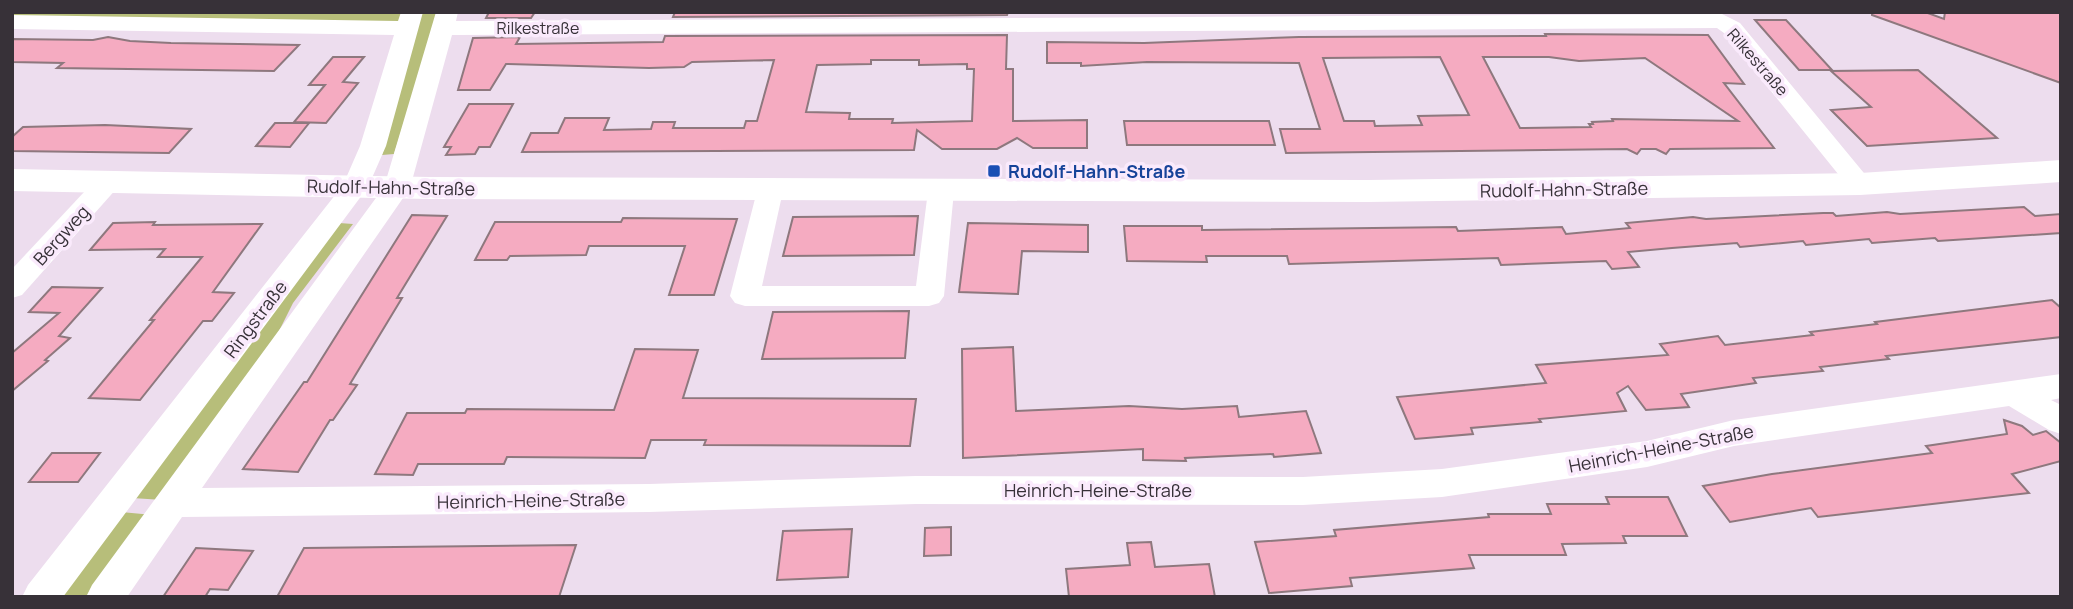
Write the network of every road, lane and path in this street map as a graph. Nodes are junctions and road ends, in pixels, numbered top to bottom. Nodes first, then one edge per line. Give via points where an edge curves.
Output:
1 (409, 20) edge
2 (445, 20) edge
3 (12, 22) edge
4 (2061, 172) edge
5 (12, 180) edge
6 (109, 181) junction
7 (1860, 184) junction
8 (355, 187) junction
9 (397, 188) junction
10 (770, 191) junction
11 (941, 191) junction
12 (12, 288) edge
13 (2061, 386) edge
14 (2015, 394) junction
15 (2061, 421) edge
16 (172, 503) junction
17 (41, 597) edge
18 (105, 597) edge

1 - 3 street
1 - 8 street, Ringstraße via 373,146
2 - 7 street, Rilkestraße via 1722,21
2 - 9 street
4 - 7 street, Rudolf-Hahn-Straße
5 - 6 street, Rudolf-Hahn-Straße
6 - 8 street, Rudolf-Hahn-Straße
6 - 12 street, Bergweg
7 - 11 street, Rudolf-Hahn-Straße
8 - 9 street, Rudolf-Hahn-Straße
8 - 17 street, Ringstraße
9 - 10 street, Rudolf-Hahn-Straße
9 - 16 street
10 - 11 street, Rudolf-Hahn-Straße
10 - 11 street via 745,296 929,296
13 - 14 street, Heinrich-Heine-Straße
14 - 15 street
14 - 16 street, Heinrich-Heine-Straße via 1734,433 1647,454 1546,470 1303,491 916,490
16 - 18 street

